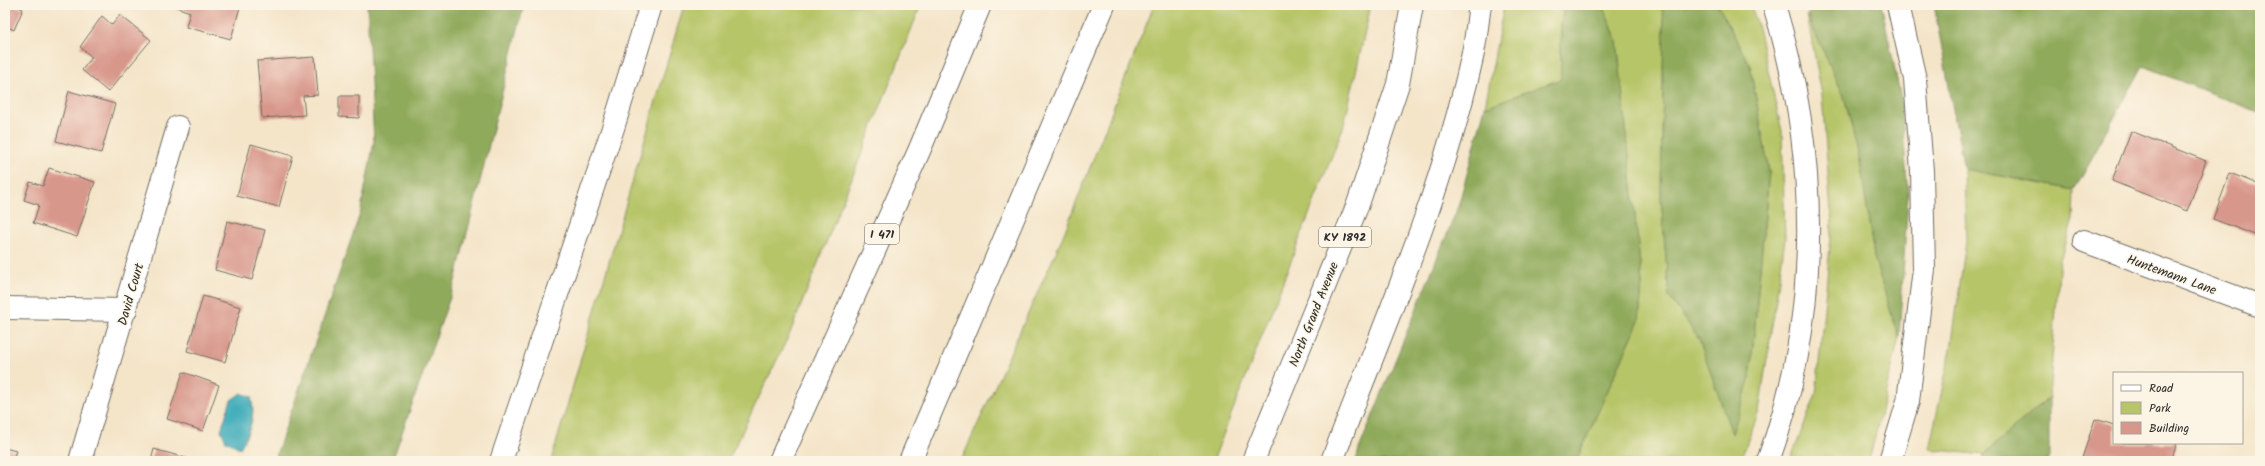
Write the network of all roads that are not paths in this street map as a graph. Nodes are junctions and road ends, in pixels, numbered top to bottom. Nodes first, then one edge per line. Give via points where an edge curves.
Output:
1 (651, 5) edge
2 (980, 5) edge
3 (1104, 5) edge
4 (1412, 5) edge
5 (1480, 5) edge
6 (1774, 5) edge
7 (1898, 5) edge
8 (178, 127) dead end
9 (2084, 241) dead end
10 (2260, 306) edge
11 (5, 308) edge
12 (126, 310) junction
13 (80, 461) edge
14 (501, 461) edge
15 (780, 461) edge
16 (910, 461) edge
17 (1253, 461) edge
18 (1332, 461) edge
19 (1768, 461) edge
20 (1890, 461) edge

1 - 14 main road via 613,128
2 - 15 main road, I 471 via 919,151
3 - 16 main road
4 - 17 main road, North Grand Avenue / KY 1892 via 1398,84 1358,204
5 - 18 main road via 1472,61 1440,176 1387,324
6 - 19 main road via 1784,38 1800,117 1806,169 1808,225 1802,327 1789,392
7 - 20 main road via 1915,79 1922,171 1924,269 1908,401
8 - 12 main road, David Court
9 - 10 main road, Huntemann Lane
11 - 12 main road
12 - 13 main road, David Court

